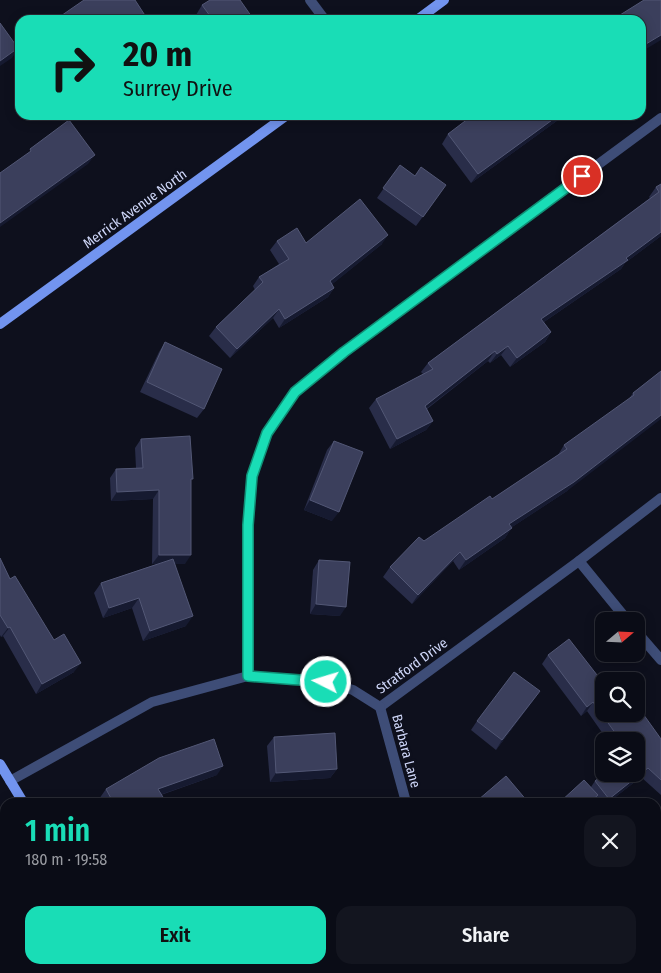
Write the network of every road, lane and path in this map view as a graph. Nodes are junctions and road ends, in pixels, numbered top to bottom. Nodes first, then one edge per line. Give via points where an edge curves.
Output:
1 (310, 0) edge
2 (444, 0) edge
3 (321, 15) edge
4 (424, 15) edge
5 (661, 118) edge
6 (280, 120) edge
7 (0, 324) edge
8 (661, 498) edge
9 (580, 560) junction
10 (621, 612) edge
11 (645, 641) edge
12 (661, 660) edge
13 (248, 676) junction
14 (380, 706) junction
15 (0, 764) edge
16 (10, 781) junction
17 (21, 798) edge
18 (405, 798) edge

1 - 3 street
2 - 4 main road
5 - 13 street via 344,352 295,392 267,433 252,476 248,525
6 - 7 main road, Merrick Avenue North
8 - 9 street, Stratford Drive
9 - 10 street
9 - 14 street, Stratford Drive
11 - 12 street
13 - 14 street, Stratford Drive via 326,682 353,690
13 - 16 street, Stratford Drive via 152,702
14 - 18 street, Barbara Lane
15 - 16 main road
16 - 17 main road

